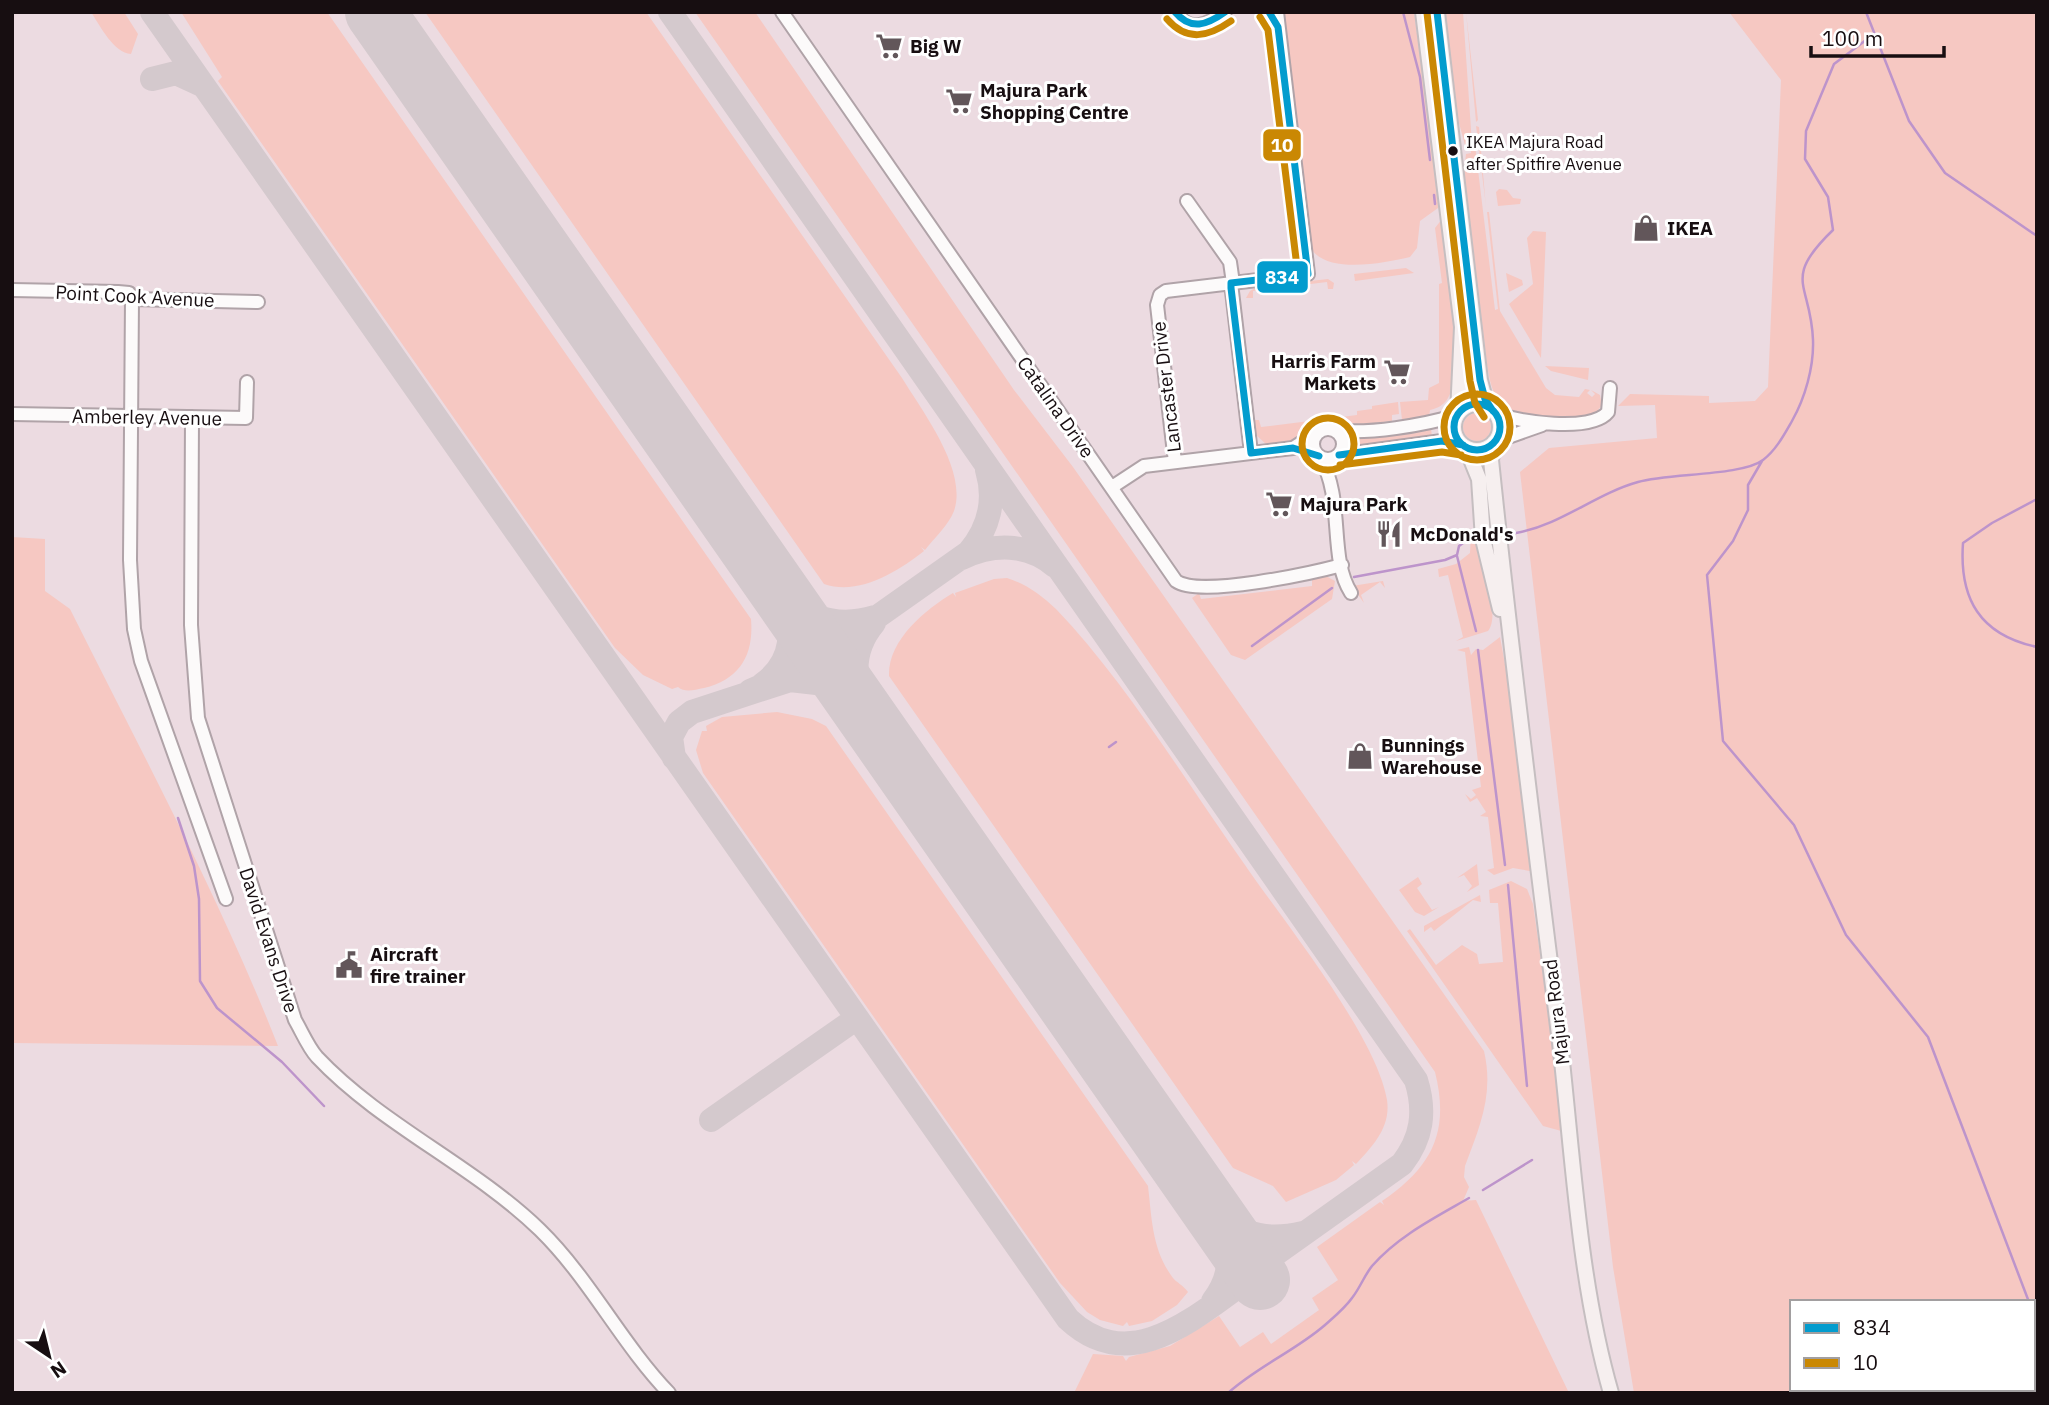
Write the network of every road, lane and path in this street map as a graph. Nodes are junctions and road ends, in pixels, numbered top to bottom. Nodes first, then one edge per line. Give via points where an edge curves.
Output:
1 (782, 12) edge
2 (1175, 12) edge
3 (1225, 12) edge
4 (1269, 12) edge
5 (1277, 12) edge
6 (1423, 12) edge
7 (1437, 12) edge
8 (1278, 27) junction
9 (1187, 201) dead end
10 (1232, 283) junction
11 (12, 290) edge
12 (132, 299) junction
13 (258, 302) dead end
14 (247, 382) dead end
15 (1610, 388) dead end
16 (1494, 412) junction
17 (12, 414) edge
18 (1458, 415) junction
19 (131, 416) junction
20 (192, 417) junction
21 (1553, 423) junction
22 (1333, 429) junction
23 (1318, 432) junction
24 (1494, 442) junction
25 (1465, 446) junction
26 (1293, 448) junction
27 (1251, 453) junction
28 (1338, 455) junction
29 (1320, 457) junction
30 (1175, 462) junction
31 (1332, 480) junction
32 (1112, 486) junction
33 (1342, 565) junction
34 (1351, 593) dead end
35 (1509, 629) junction
36 (226, 899) dead end
37 (669, 1393) edge
38 (1611, 1393) edge

1 - 32 street, Catalina Drive
2 - 3 street via 1196,26
4 - 8 street
5 - 8 street
6 - 18 main road via 1462,327
7 - 16 main road via 1480,380
8 - 10 street, Lancaster Drive via 1308,274
9 - 10 street via 1230,262
10 - 27 street
10 - 30 street, Lancaster Drive via 1166,291 1157,300
11 - 12 street, Point Cook Avenue via 118,292 129,293
12 - 13 street, Point Cook Avenue
12 - 19 street
14 - 20 street, Amberley Avenue via 246,418
15 - 21 street via 1610,407 1600,419
16 - 18 main road via 1475,405
16 - 21 street via 1517,420
16 - 24 main road via 1500,429
17 - 19 street, Amberley Avenue
18 - 22 street via 1432,422
18 - 25 main road via 1455,433
19 - 20 street, Amberley Avenue
19 - 36 street via 134,629 141,661
20 - 37 street, David Evans Drive via 191,625 198,718 295,1020 315,1055 353,1090 539,1229 583,1278
21 - 24 street
22 - 23 street
22 - 28 street via 1343,440
23 - 26 street
23 - 29 street via 1313,444
24 - 25 main road via 1480,449
24 - 35 main road, Majura Road
25 - 28 street via 1442,441
25 - 35 main road, Majura Road via 1479,479 1485,547
26 - 27 street
26 - 29 street
27 - 30 street
28 - 29 street
28 - 31 street
29 - 31 street
30 - 32 street via 1142,467
31 - 33 street
32 - 33 street, Catalina Drive via 1170,575 1185,587 1288,578
33 - 34 street
35 - 38 main road, Majura Road via 1591,1297

